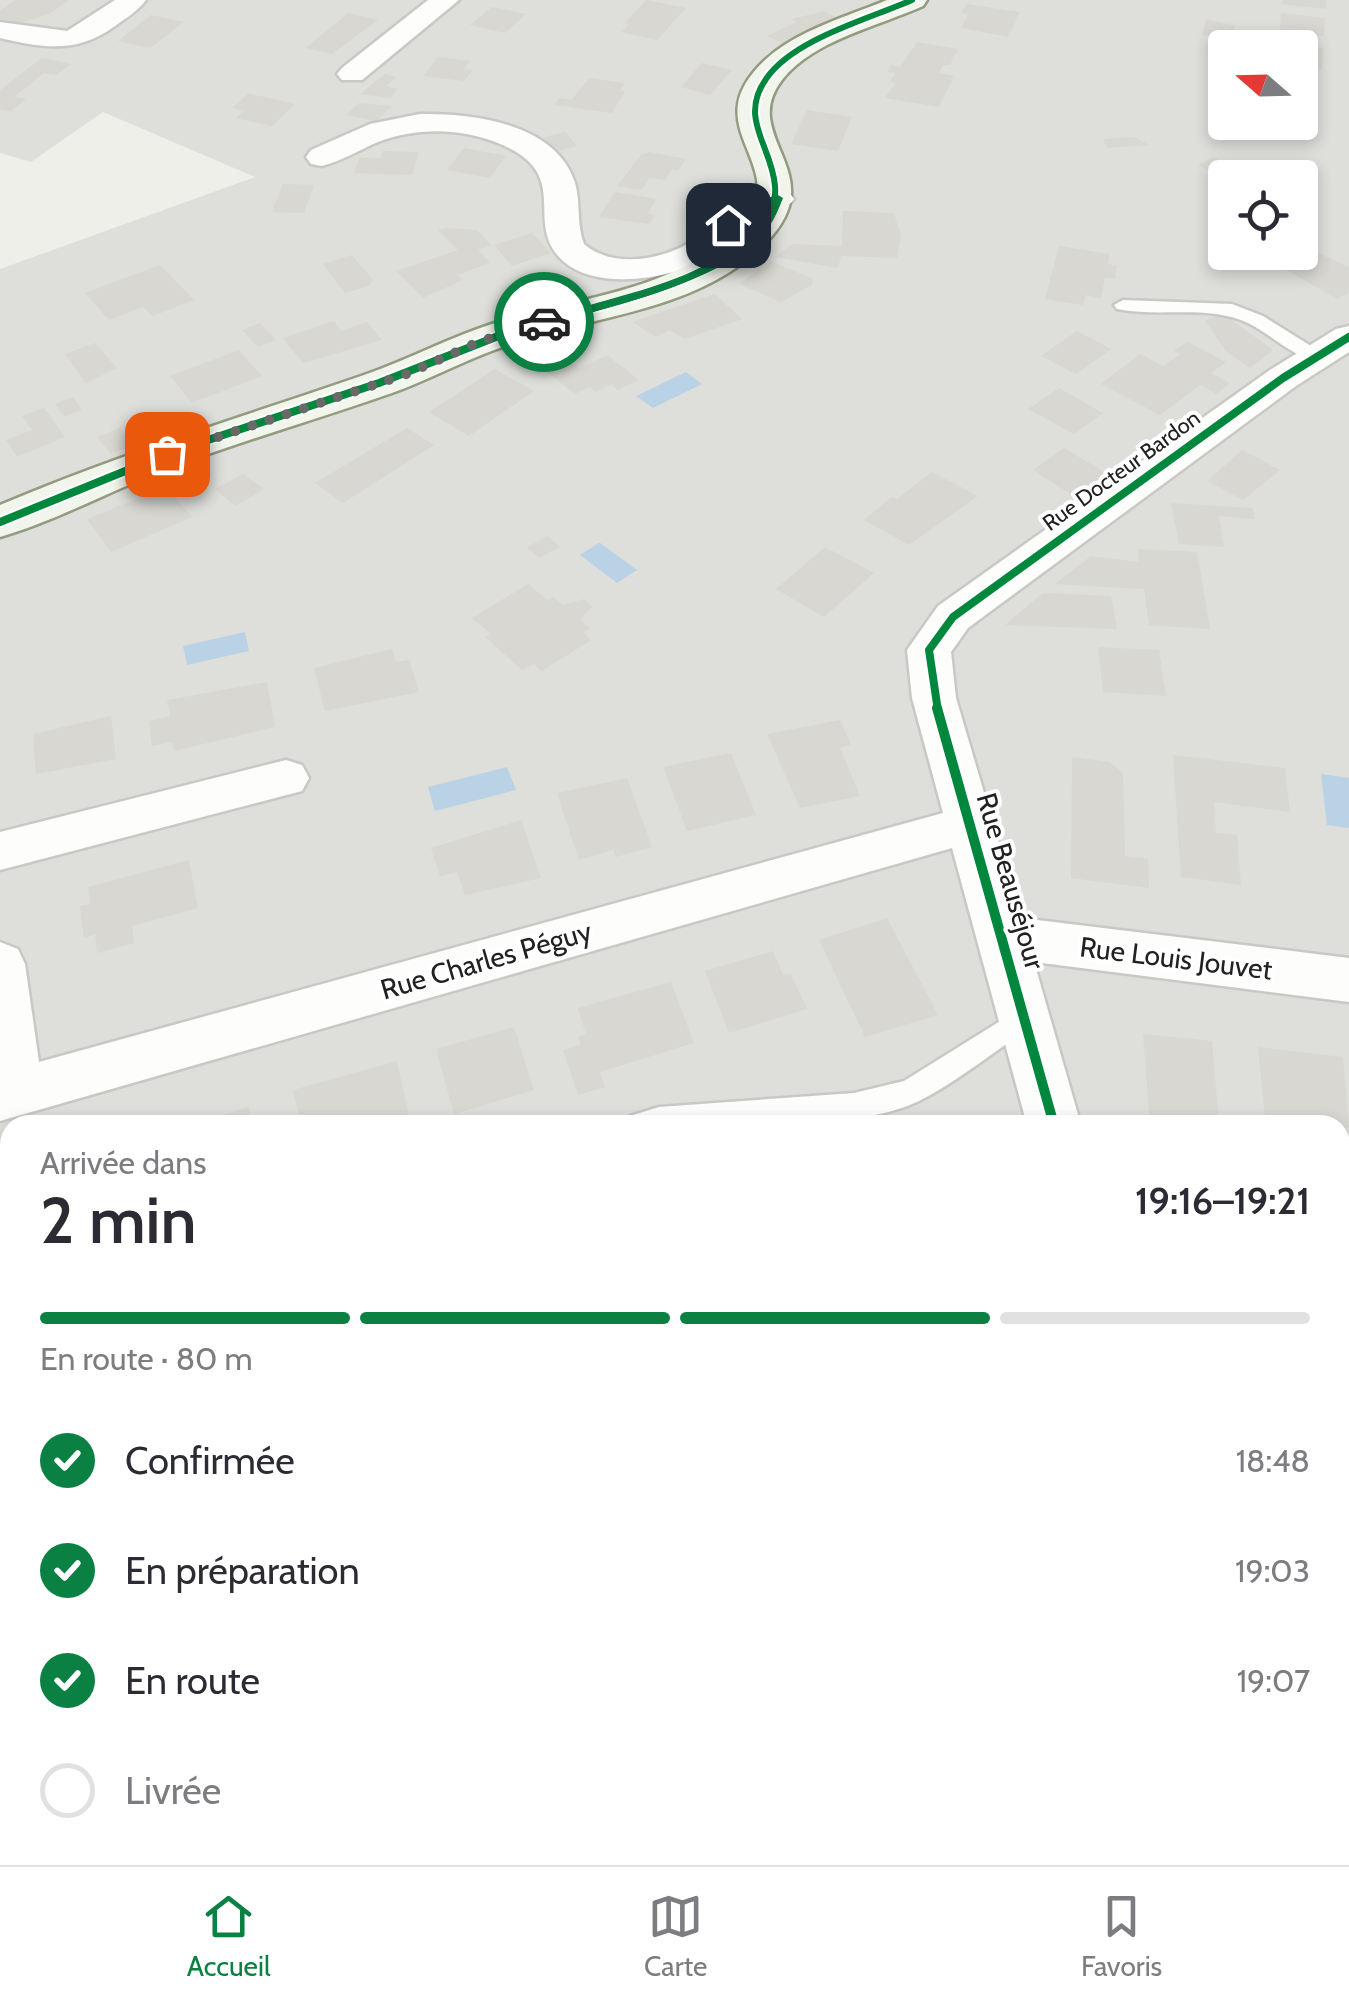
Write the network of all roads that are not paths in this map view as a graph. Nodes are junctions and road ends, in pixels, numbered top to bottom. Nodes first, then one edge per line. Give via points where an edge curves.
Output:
1 (132, 0) edge
2 (445, 0) edge
3 (912, 0) edge
4 (0, 30) edge
5 (352, 74) dead end
6 (322, 156) dead end
7 (778, 198) junction
8 (1123, 304) dead end
9 (1339, 356) edge
10 (0, 522) edge
11 (929, 650) joint
12 (286, 778) dead end
13 (972, 824) junction
14 (0, 851) edge
15 (1003, 936) junction
16 (0, 964) edge
17 (1349, 980) edge
18 (1026, 1016) junction
19 (8, 1095) edge
20 (715, 1115) edge
21 (1051, 1115) edge

1 - 4 street via 78,40 60,44
2 - 5 street
3 - 7 street via 797,52 769,74 756,94 753,116
6 - 7 street via 404,124 429,122 531,145 558,179 565,243 574,254 610,269 638,269 710,244 748,206
7 - 10 street via 763,228 724,260 675,283 481,341 407,374 195,443
8 - 9 lane via 1226,308
9 - 11 street, Rue Docteur Bardon via 953,617
11 - 13 street, Rue Beauséjour via 934,698
12 - 14 street
13 - 15 street, Rue Beauséjour
13 - 19 street, Rue Charles Péguy
15 - 17 street, Rue Louis Jouvet
15 - 18 street, Rue Beauséjour
16 - 19 street
18 - 20 lane via 910,1092 854,1105
18 - 21 street, Rue Beauséjour

